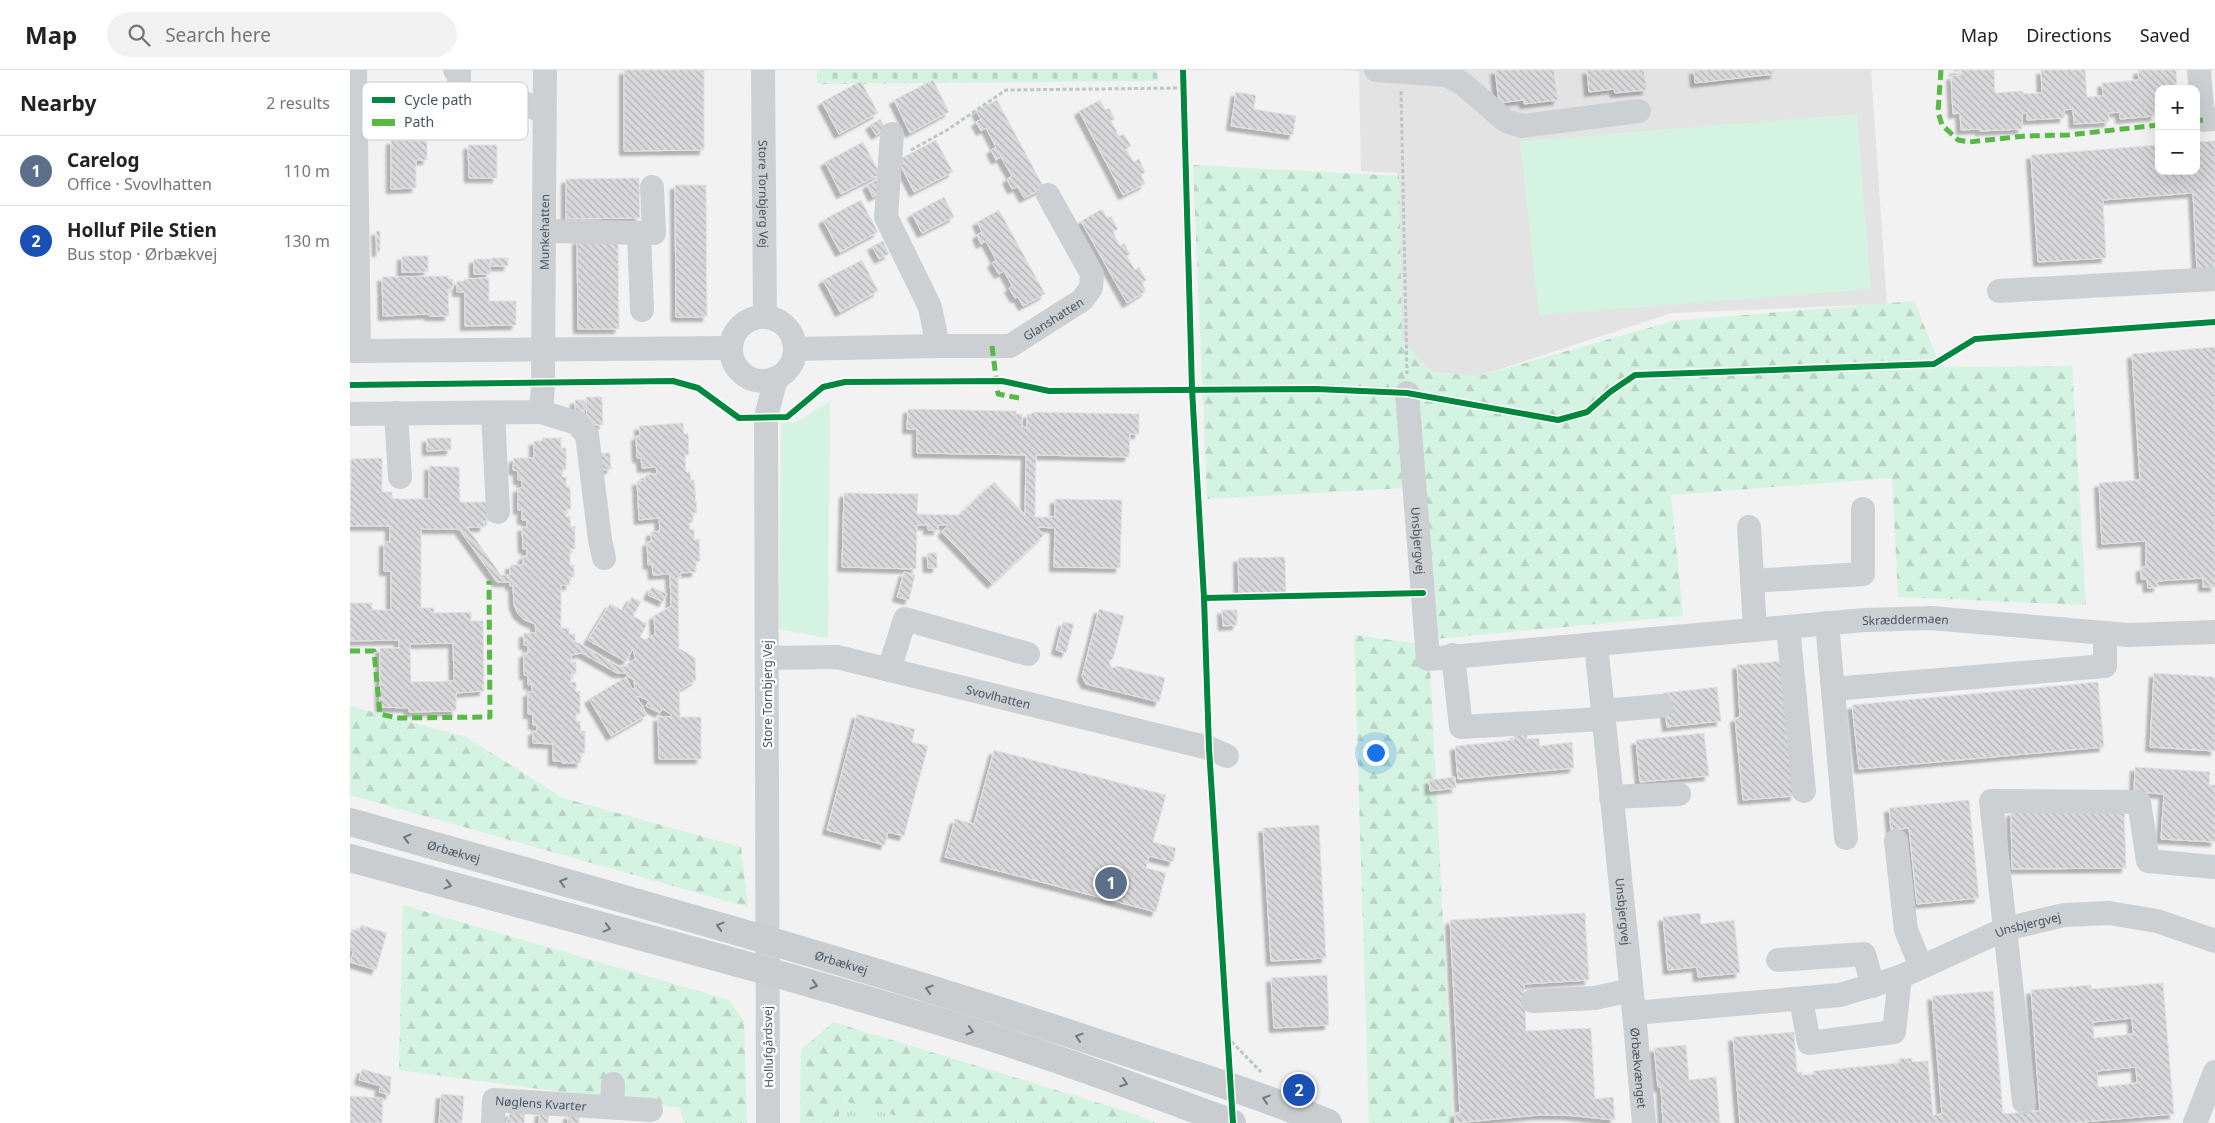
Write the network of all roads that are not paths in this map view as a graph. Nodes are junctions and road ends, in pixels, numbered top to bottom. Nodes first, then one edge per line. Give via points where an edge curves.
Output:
1 (355, 70) edge
2 (455, 70) edge
3 (545, 70) edge
4 (763, 70) edge
5 (1376, 70) edge
6 (2199, 70) edge
7 (459, 82) edge
8 (528, 105) edge
9 (353, 107) edge
10 (1639, 111) dead end
11 (544, 113) junction
12 (2215, 119) edge
13 (892, 134) dead end
14 (652, 187) dead end
15 (1048, 194) dead end
16 (544, 231) junction
17 (639, 233) junction
18 (2215, 279) edge
19 (1999, 291) dead end
20 (642, 310) dead end
21 (765, 316) junction
22 (938, 346) junction
23 (730, 348) junction
24 (795, 349) junction
25 (543, 350) junction
26 (354, 351) edge
27 (776, 378) junction
28 (751, 379) junction
29 (1407, 392) road end
30 (541, 412) junction
31 (396, 413) junction
32 (493, 413) junction
33 (350, 414) edge
34 (766, 418) junction
35 (400, 477) dead end
36 (1863, 509) dead end
37 (498, 512) dead end
38 (1749, 527) dead end
39 (604, 558) dead end
40 (1752, 581) junction
41 (1827, 623) junction
42 (1788, 627) junction
43 (1755, 630) junction
44 (2215, 632) edge
45 (2105, 633) junction
46 (1596, 644) junction
47 (1028, 654) dead end
48 (1453, 655) junction
49 (767, 658) junction
50 (889, 670) junction
51 (1833, 689) junction
52 (1661, 706) dead end
53 (1603, 715) junction
54 (1227, 756) dead end
55 (1804, 791) dead end
56 (1679, 794) dead end
57 (1611, 797) junction
58 (350, 822) edge
59 (1846, 838) dead end
60 (1896, 840) dead end
61 (350, 858) edge
62 (2215, 867) edge
63 (2005, 929) junction
64 (767, 939) junction
65 (2215, 941) edge
66 (1778, 960) dead end
67 (767, 971) junction
68 (1910, 972) junction
69 (1873, 986) junction
70 (1801, 999) junction
71 (1632, 1001) junction
72 (1533, 1002) dead end
73 (2215, 1072) edge
74 (613, 1084) dead end
75 (2024, 1102) dead end
76 (612, 1107) junction
77 (651, 1110) dead end
78 (2203, 1118) edge
79 (493, 1123) edge
80 (768, 1123) edge
81 (1232, 1123) edge
82 (1328, 1123) edge
83 (1644, 1123) edge

1 - 9 street
2 - 7 street via 459,70
3 - 11 street, Munkehatten
4 - 21 street, Store Tornbjerg Vej
5 - 10 street via 1447,75 1463,84 1506,121 1522,126
6 - 12 street via 2203,120
8 - 11 street
9 - 26 street
11 - 16 street, Munkehatten
13 - 22 street via 886,217 930,307
14 - 17 street via 654,233
15 - 22 street, Glanshatten via 1092,274 1091,288 1082,300 1010,346
16 - 17 street
16 - 25 street, Munkehatten
17 - 20 street
18 - 19 street
21 - 23 street via 750,320 737,329
21 - 24 street via 789,330
22 - 24 street, Glanshatten
23 - 25 street
23 - 28 street via 736,367
24 - 27 street via 790,366
25 - 26 street
25 - 30 street, Munkehatten
27 - 28 street
27 - 34 street, Store Tornbjerg Vej
28 - 34 street, Store Tornbjerg Vej
29 - 48 street, Unsbjergvej via 1428,659
30 - 32 street
30 - 39 street via 577,422 586,435
31 - 32 street
31 - 33 street
31 - 35 street
32 - 37 street
34 - 49 street, Store Tornbjerg Vej
36 - 40 street via 1863,574
38 - 40 street
40 - 43 street
41 - 42 street, Skræddermaen
41 - 45 street, Skræddermaen via 1931,618
41 - 51 street
42 - 43 street, Skræddermaen
42 - 55 street
43 - 46 street, Skræddermaen
44 - 45 street, Skræddermaen
45 - 51 street via 2105,666
46 - 48 street, Unsbjergvej
46 - 53 street, Unsbjergvej
47 - 50 street via 905,619
48 - 53 street via 1461,727
49 - 50 street, Svovlhatten via 837,657
49 - 64 street, Store Tornbjerg Vej
50 - 54 street, Svovlhatten via 1209,748
51 - 59 street
52 - 53 street
53 - 57 street, Unsbjergvej
56 - 57 street
57 - 71 street, Unsbjergvej
64 -> 58 main road, Ørbækvej
60 - 68 street
61 -> 67 main road
62 - 63 street via 2148,862 2139,802 1992,801
63 - 65 street, Unsbjergvej via 2064,915 2108,913 2157,921
63 - 68 street, Unsbjergvej
63 - 75 street
64 - 67 street, Store Tornbjerg Vej
82 -> 64 main road, Ørbækvej via 1275,1102 1009,1014
66 - 69 street via 1864,954
67 - 80 street, Hollufgårdsvej
67 -> 81 main road via 975,1033
68 - 69 street, Unsbjergvej
68 - 70 street via 1894,1032 1810,1043
69 - 70 street, Unsbjergvej via 1840,995
70 - 71 street, Unsbjergvej
71 - 72 street via 1595,998
71 - 83 street, Ørbækvænget
73 - 78 street
74 - 76 street
76 - 77 street, Nøglens Kvarter
76 - 79 street, Nøglens Kvarter via 494,1100

